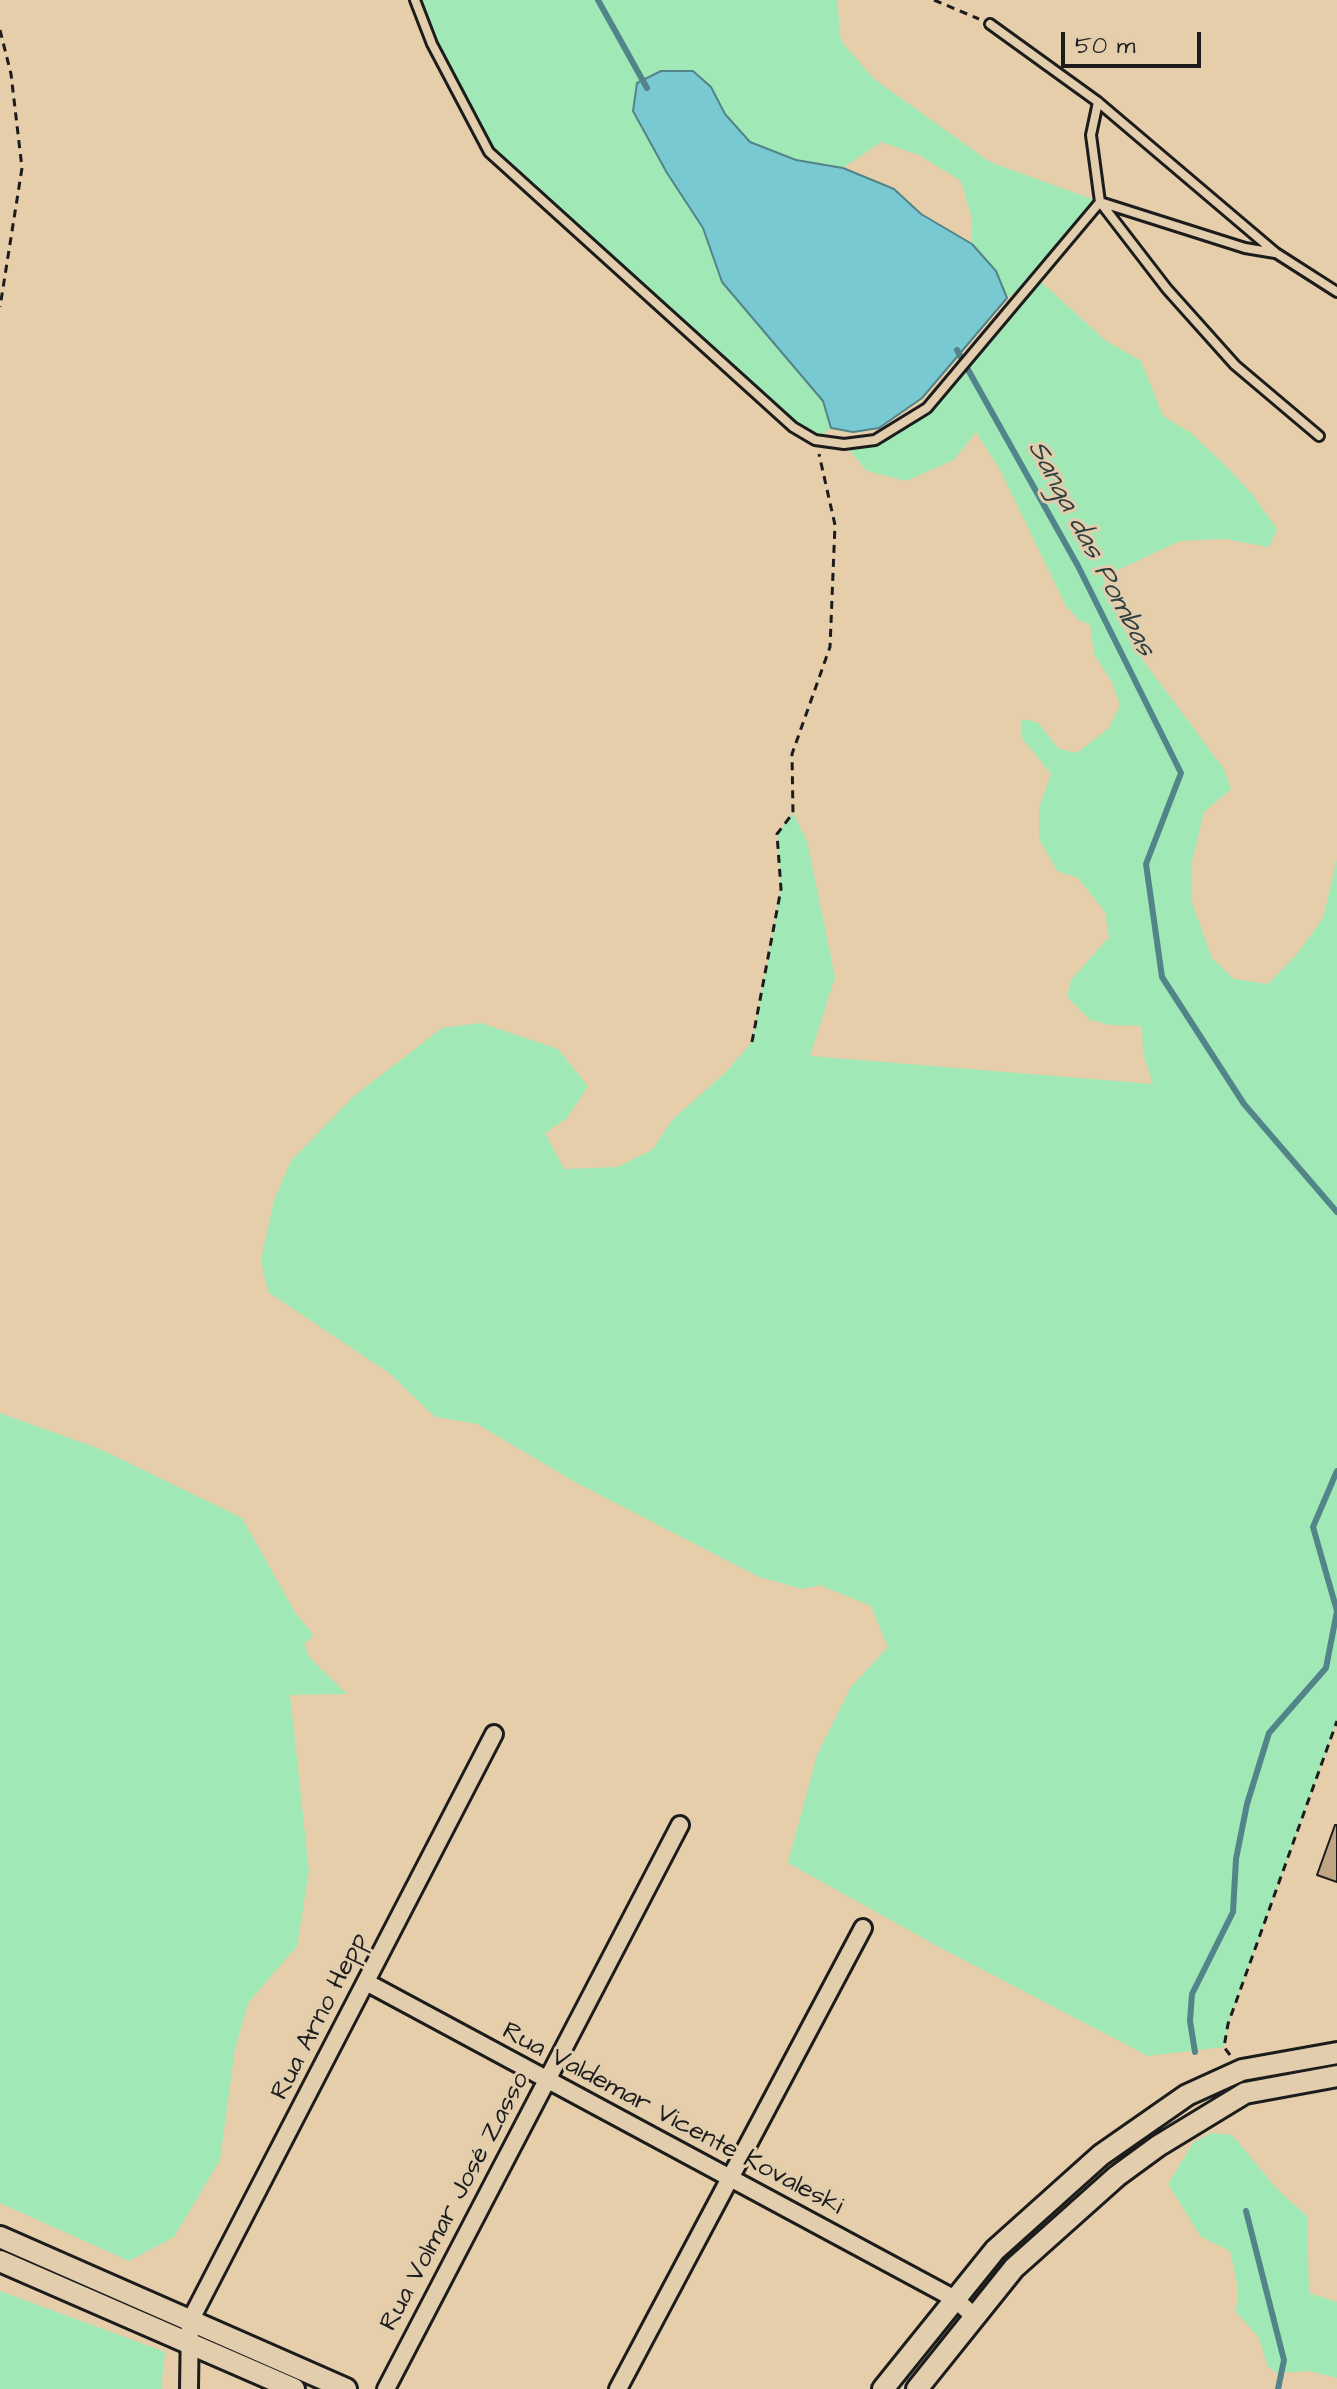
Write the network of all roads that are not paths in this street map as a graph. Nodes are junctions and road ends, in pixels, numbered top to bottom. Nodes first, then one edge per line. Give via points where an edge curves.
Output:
1 (415, 0) edge
2 (990, 24) road end
3 (1098, 102) junction
4 (1100, 202) junction
5 (1276, 253) junction
6 (1337, 292) edge
7 (1319, 436) dead end
8 (494, 1734) dead end
9 (680, 1825) dead end
10 (863, 1928) dead end
11 (366, 1982) junction
12 (1337, 2053) edge
13 (1242, 2070) junction
14 (1337, 2076) edge
15 (547, 2080) junction
16 (1245, 2093) junction
17 (730, 2178) junction
18 (0, 2237) edge
19 (0, 2261) edge
20 (955, 2299) junction
21 (975, 2317) junction
22 (190, 2321) junction
23 (188, 2344) junction
24 (189, 2389) edge
25 (294, 2389) edge
26 (346, 2389) edge
27 (386, 2389) edge
28 (618, 2389) edge
29 (883, 2389) edge
30 (917, 2389) edge

1 - 4 lane via 489,152 793,427 815,440 875,440 927,408
2 - 3 lane
3 - 4 lane via 1091,135
3 - 5 lane
4 - 5 lane
4 - 7 lane via 1235,365
5 - 6 lane
8 - 11 street, Rua Arno Hepp
9 - 15 street, Rua Volmar José Zasso
10 - 17 street
11 - 15 street, Rua Valdemar Vicente Kovaleski
11 - 22 street, Rua Arno Hepp
12 - 13 street
13 - 16 street
13 - 20 street via 1187,2095 1101,2155 1020,2225
14 - 16 street
15 - 17 street, Rua Valdemar Vicente Kovaleski
15 - 27 street, Rua Volmar José Zasso
16 - 21 street via 1158,2146 1081,2205 1014,2268
17 - 20 street, Rua Valdemar Vicente Kovaleski
17 - 28 street
18 - 22 street
19 - 23 street
20 - 21 street, Rua Valdemar Vicente Kovaleski
20 - 29 street
21 - 30 street
22 - 23 street
22 - 26 street
23 - 24 street
23 - 25 street

